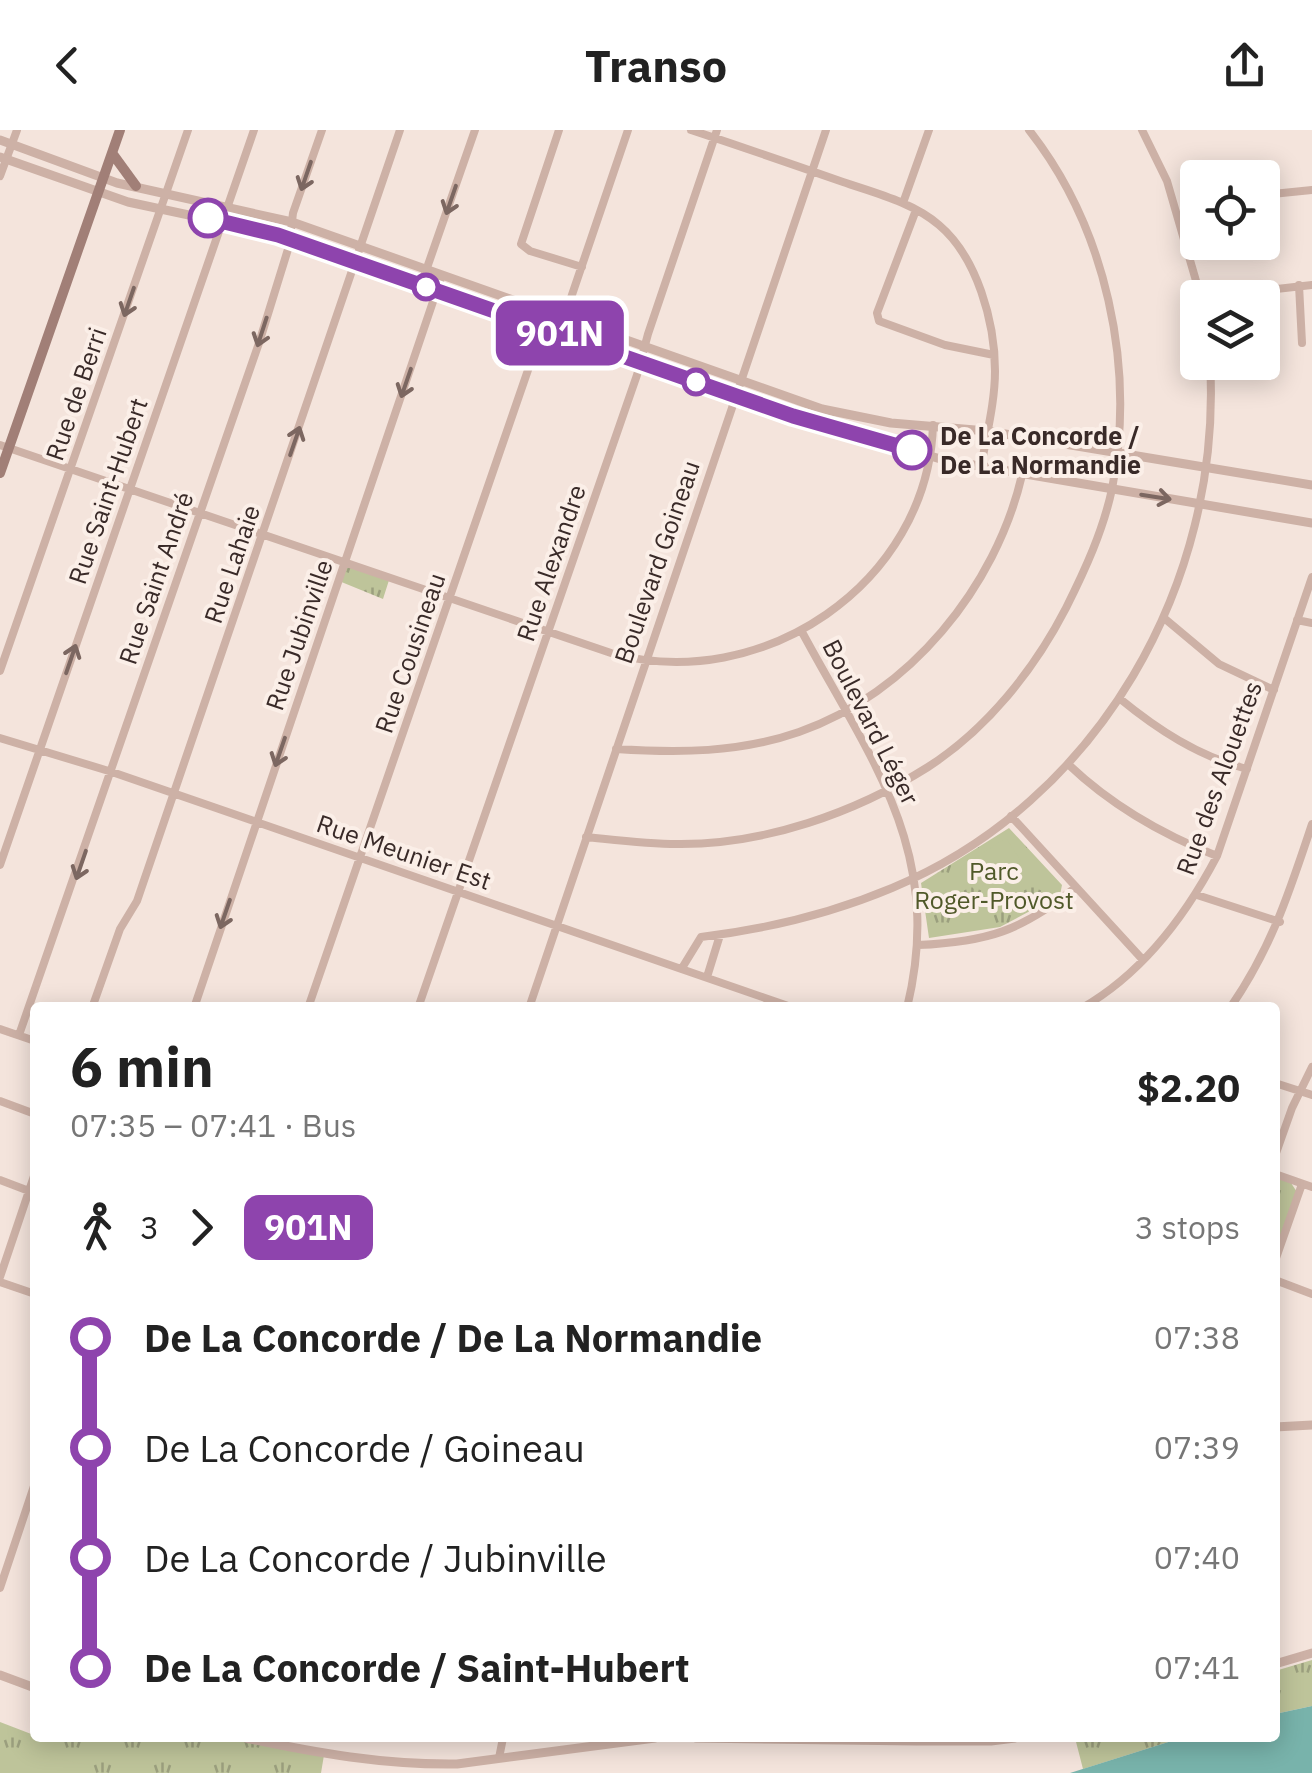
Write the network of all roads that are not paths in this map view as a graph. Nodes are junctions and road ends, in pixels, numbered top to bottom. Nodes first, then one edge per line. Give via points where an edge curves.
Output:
1 (17, 130) edge
2 (120, 130) edge
3 (188, 130) edge
4 (254, 130) edge
5 (322, 130) edge
6 (400, 130) edge
7 (475, 130) edge
8 (559, 130) edge
9 (628, 130) edge
10 (691, 130) edge
11 (826, 130) edge
12 (928, 130) edge
13 (1028, 130) edge
14 (1146, 131) edge
15 (716, 134) edge
16 (0, 140) edge
17 (12, 144) junction
18 (112, 153) junction
19 (3, 158) edge
20 (812, 171) junction
21 (0, 176) edge
22 (104, 177) junction
23 (136, 186) junction
24 (1312, 190) edge
25 (99, 192) junction
26 (1280, 193) edge
27 (166, 194) junction
28 (903, 203) junction
29 (229, 206) junction
30 (161, 210) junction
31 (916, 210) junction
32 (1180, 218) edge
33 (223, 221) junction
34 (292, 222) junction
35 (290, 239) junction
36 (360, 246) junction
37 (355, 262) junction
38 (582, 267) junction
39 (426, 270) junction
40 (442, 275) junction
41 (421, 285) junction
42 (1299, 285) junction
43 (1312, 285) edge
44 (1280, 289) edge
45 (437, 290) junction
46 (548, 312) junction
47 (565, 318) junction
48 (543, 328) junction
49 (560, 333) junction
50 (1302, 343) dead end
51 (644, 346) junction
52 (994, 355) junction
53 (640, 362) junction
54 (740, 380) junction
55 (1209, 380) edge
56 (735, 395) junction
57 (934, 425) junction
58 (987, 430) junction
59 (4, 446) edge
60 (1117, 452) junction
61 (930, 456) junction
62 (981, 468) junction
63 (1206, 468) junction
64 (70, 470) junction
65 (0, 473) edge
66 (1022, 475) junction
67 (1312, 485) edge
68 (130, 488) junction
69 (1112, 490) junction
70 (1200, 504) junction
71 (200, 511) junction
72 (1312, 523) edge
73 (264, 533) junction
74 (346, 560) junction
75 (1312, 577) edge
76 (450, 598) junction
77 (1164, 618) junction
78 (1297, 620) junction
79 (1312, 623) edge
80 (549, 632) junction
81 (802, 632) junction
82 (644, 662) junction
83 (0, 670) edge
84 (1274, 690) junction
85 (1120, 698) junction
86 (844, 712) junction
87 (0, 738) edge
88 (616, 749) junction
89 (38, 750) junction
90 (1068, 764) junction
91 (1247, 769) junction
92 (112, 772) junction
93 (886, 788) junction
94 (175, 794) junction
95 (1010, 816) junction
96 (256, 822) junction
97 (1312, 824) edge
98 (586, 838) junction
99 (1217, 856) junction
100 (360, 858) junction
101 (0, 865) edge
102 (914, 877) junction
103 (1076, 887) junction
104 (458, 891) junction
105 (1197, 895) junction
106 (1280, 922) junction
107 (557, 925) junction
108 (720, 935) junction
109 (918, 944) junction
110 (1142, 960) junction
111 (682, 968) junction
112 (707, 977) junction
113 (1102, 997) junction
114 (32, 1002) edge
115 (94, 1002) edge
116 (196, 1002) edge
117 (310, 1002) edge
118 (420, 1002) edge
119 (531, 1002) edge
120 (777, 1002) edge
121 (908, 1002) edge
122 (1093, 1002) edge
123 (1102, 1002) edge
124 (1234, 1002) edge
125 (30, 1007) edge
126 (0, 1029) edge
127 (20, 1036) junction
128 (30, 1039) edge
129 (1312, 1066) edge
130 (1280, 1085) edge
131 (1301, 1091) junction
132 (1312, 1095) edge
133 (0, 1102) edge
134 (30, 1112) edge
135 (1280, 1144) edge
136 (1280, 1176) edge
137 (0, 1180) edge
138 (1307, 1186) edge
139 (30, 1187) edge
140 (29, 1190) junction
141 (1280, 1249) edge
142 (0, 1280) edge
143 (1280, 1282) edge
144 (30, 1292) edge
145 (1312, 1294) edge
146 (1312, 1425) edge
147 (1280, 1428) edge
148 (30, 1498) edge
149 (0, 1588) edge
150 (1312, 1653) edge
151 (1280, 1663) edge
152 (0, 1675) edge
153 (30, 1686) edge
154 (276, 1742) edge
155 (502, 1742) edge
156 (624, 1742) edge
157 (499, 1758) junction

1 - 17 street
2 - 18 main road
3 - 27 street, Rue de Berri
4 - 29 street, Rue Saint-Hubert
5 -> 34 street, Rue Saint André
6 - 36 street, Rue Lahaie
7 -> 39 street
8 - 38 street via 521,244
9 - 38 street
10 - 15 street
11 - 20 street, Boulevard Goineau
12 - 28 street
13 - 60 street via 1057,170 1101,268 1120,393
14 - 32 street
15 - 20 street
15 - 51 street, Rue Alexandre
16 - 17 street
17 - 19 street
17 - 22 street
18 - 22 main road
18 - 23 main road
19 - 21 street
19 - 25 street
20 - 28 street
20 - 54 street, Boulevard Goineau
22 - 23 street
22 - 25 main road
23 - 27 street
24 - 26 street
25 - 30 street
25 - 59 main road
27 - 29 street
27 - 30 street, Rue de Berri
28 - 31 street
29 - 33 street, Rue Saint-Hubert
29 - 34 street
30 - 33 street
30 -> 64 street, Rue de Berri
31 - 52 street via 943,228 965,256
31 - 52 street via 879,321
33 - 35 street
33 - 68 street, Rue Saint-Hubert
34 - 35 street, Rue Saint André
34 - 36 street
35 - 37 street
35 -> 71 street, Rue Saint André
36 - 37 street, Rue Lahaie
36 - 39 street
37 - 41 street
73 -> 37 street, Rue Lahaie
38 - 47 street
39 - 40 street
39 - 41 street
40 - 45 street, Rue Jubinville
40 - 46 street
41 - 45 street
42 - 43 street
42 - 44 street
42 - 50 street
45 - 48 street
45 -> 74 street, Rue Jubinville
46 - 47 street
46 - 48 street, Rue Cousineau
47 - 49 street
47 - 51 street
48 - 49 street
48 - 76 street, Rue Cousineau
49 - 53 street
51 - 53 street, Rue Alexandre
51 - 54 street
52 - 58 street
53 - 56 street
53 - 80 street, Rue Alexandre
54 - 56 street, Boulevard Goineau
54 - 57 street via 846,415
55 - 63 street
56 - 61 street
56 - 82 street, Boulevard Goineau
57 - 58 street
57 - 61 street
58 - 60 street
58 - 62 street
59 - 64 street
59 - 65 main road
60 - 63 street
60 - 69 street
61 - 62 street
61 - 81 street via 908,524 891,552
62 - 66 street
63 - 67 street
63 - 70 street
64 - 68 street
64 - 83 street, Rue de Berri
66 - 69 street
66 - 86 street via 1008,526 952,620 919,658
68 - 71 street
89 -> 68 street, Rue Saint-Hubert
69 -> 70 street
69 - 93 street via 1087,566 1028,671 957,744
70 - 72 street
70 - 77 street
71 - 73 street
71 - 92 street, Rue Saint André
73 - 74 street
73 - 94 street, Rue Lahaie
74 - 76 street
74 -> 96 street, Rue Jubinville
75 - 78 street, Rue des Alouettes
76 - 80 street
76 - 100 street, Rue Cousineau
77 - 84 street via 1219,664
77 - 85 street
78 - 79 street
78 - 84 street, Rue des Alouettes
80 - 82 street
80 - 104 street, Rue Alexandre
81 - 82 street via 740,654
81 - 86 street, Boulevard Léger
82 - 88 street, Boulevard Goineau
84 - 91 street, Rue des Alouettes
85 - 90 street
85 - 91 street via 1188,746
86 - 88 street via 798,732 730,748
86 - 93 street, Boulevard Léger
87 - 89 street, Rue Meunier Est
88 - 98 street, Boulevard Goineau
89 - 92 street, Rue Meunier Est
89 - 101 street, Rue Saint-Hubert
90 - 95 street
90 - 99 street via 1148,825
91 - 99 street, Rue des Alouettes
92 - 94 street, Rue Meunier Est
92 -> 114 street, Rue Saint André
93 - 98 street via 767,835 676,844
93 - 102 street, Boulevard Léger
94 - 96 street, Rue Meunier Est
94 - 115 street, Rue Lahaie
95 - 102 street
95 - 103 street
96 - 100 street, Rue Meunier Est
96 -> 116 street, Rue Jubinville
97 - 106 street
98 - 107 street, Boulevard Goineau
99 - 105 street, Rue des Alouettes
100 - 104 street, Rue Meunier Est
100 - 117 street, Rue Cousineau
102 - 108 street via 834,911
102 - 109 street, Boulevard Léger
103 - 109 street via 1014,928 956,943
103 - 110 street
104 - 107 street, Rue Meunier Est
104 - 118 street, Rue Alexandre
105 - 106 street
105 - 110 street, Rue des Alouettes
106 - 124 street
107 - 111 street, Rue Meunier Est
107 - 119 street, Boulevard Goineau
108 - 111 street via 701,937
108 - 112 street
109 - 121 street, Boulevard Léger
110 - 113 street, Rue des Alouettes
111 - 112 street, Rue Meunier Est
112 - 120 street, Rue Meunier Est
113 - 122 street, Rue des Alouettes
113 - 123 street
125 -> 127 street, Rue Saint André
126 - 127 street
127 - 128 street
129 - 131 street
130 - 131 street
131 - 132 street
131 - 135 street
133 - 134 street
136 - 138 street
137 - 140 street
138 - 141 street
139 - 140 street
140 - 142 street
142 - 144 street
143 - 145 street
146 - 147 street
148 - 149 street
150 - 151 street
152 - 153 street
154 - 157 street via 386,1762
155 - 157 street
156 - 157 street

